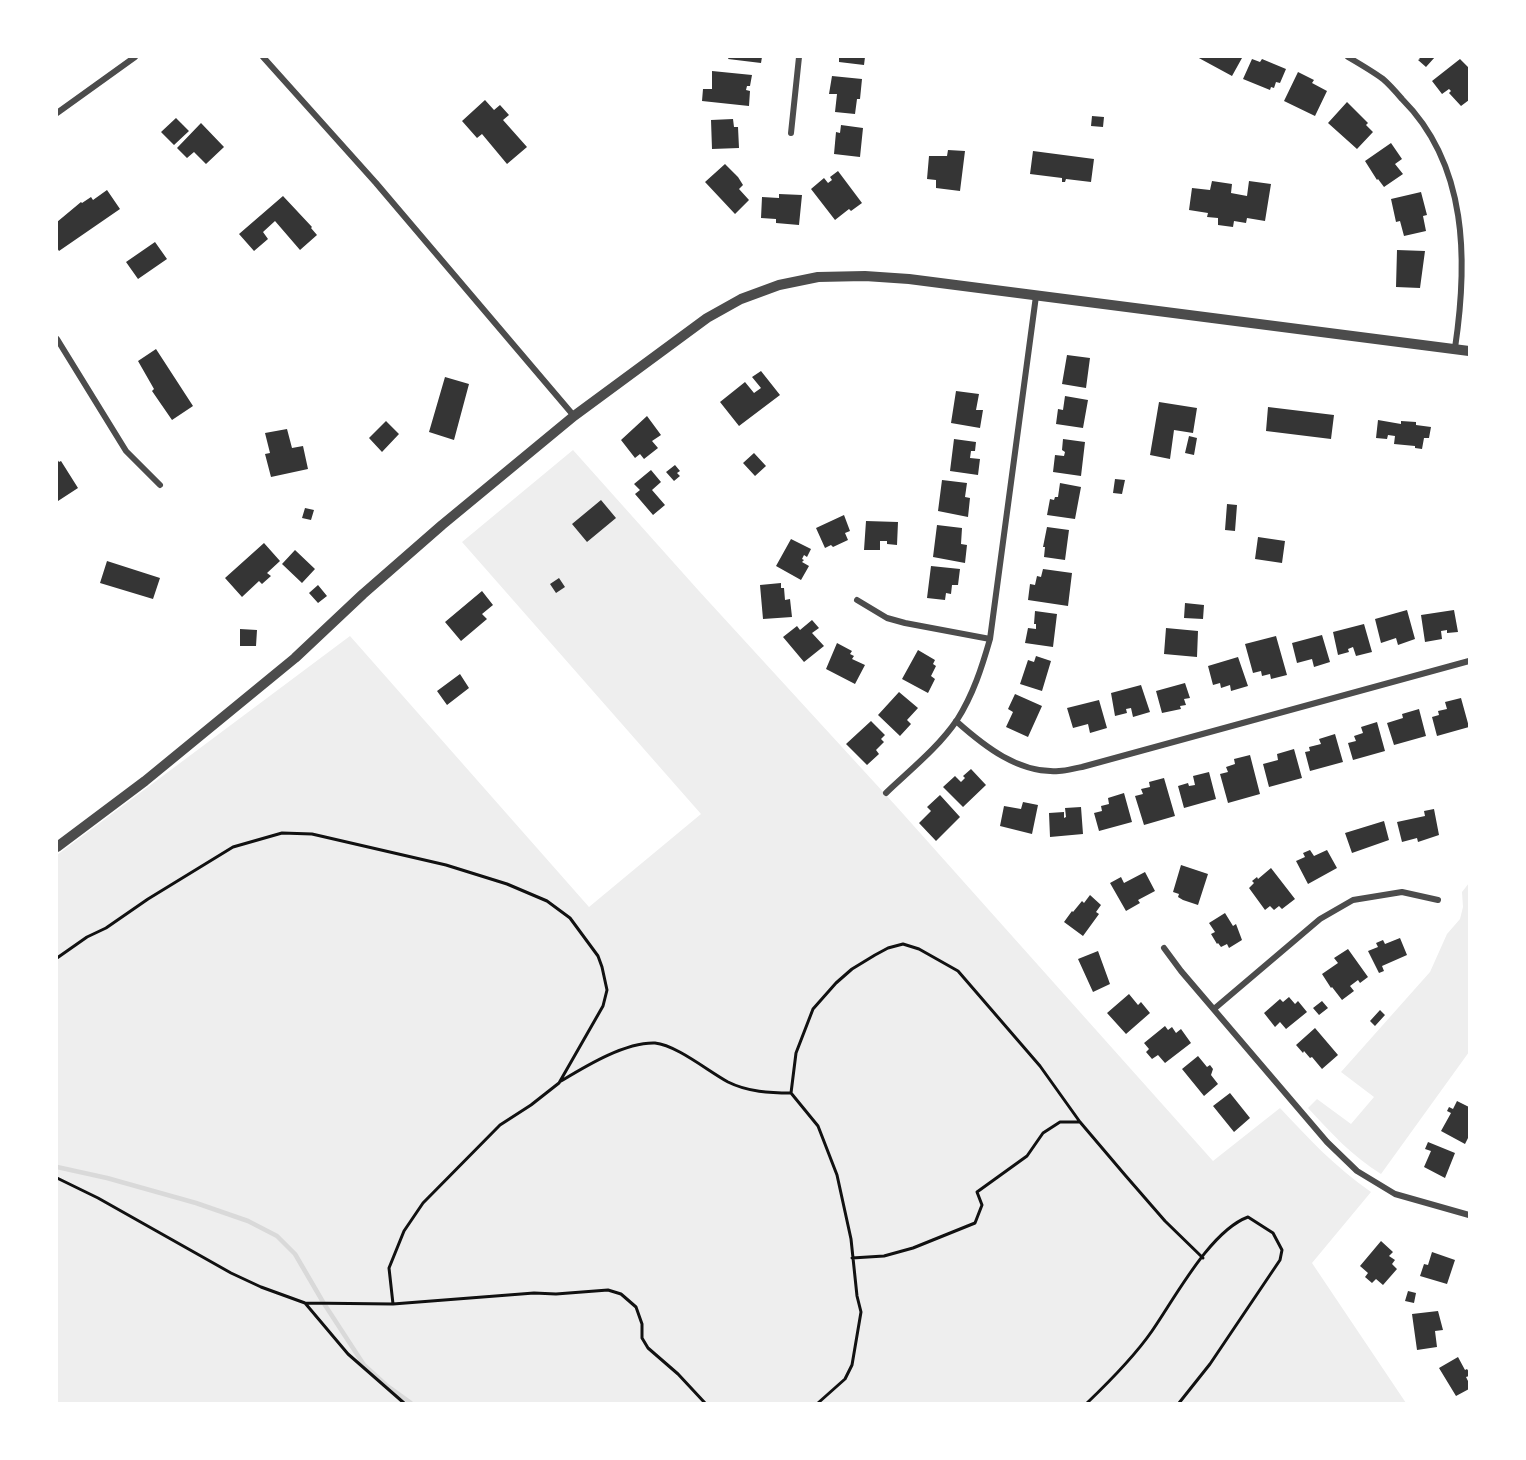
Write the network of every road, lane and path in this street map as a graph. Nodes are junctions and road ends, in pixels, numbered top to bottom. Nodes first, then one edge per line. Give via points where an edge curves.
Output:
1 (135, 57) edge
2 (263, 57) edge
3 (799, 57) edge
4 (1348, 57) edge
5 (57, 113) edge
6 (791, 133) dead end
7 (1036, 296) junction
8 (57, 339) edge
9 (1455, 348) junction
10 (1469, 351) edge
11 (574, 416) junction
12 (160, 485) dead end
13 (857, 600) dead end
14 (990, 639) junction
15 (1469, 661) edge
16 (956, 720) junction
17 (886, 793) dead end
18 (57, 847) edge
19 (1438, 900) dead end
20 (1164, 948) dead end
21 (57, 958) edge
22 (1214, 1009) junction
23 (559, 1083) junction
24 (791, 1093) junction
25 (1080, 1122) junction
26 (57, 1178) edge
27 (1469, 1215) edge
28 (852, 1258) junction
29 (1203, 1258) junction
30 (305, 1303) junction
31 (393, 1304) junction
32 (404, 1403) edge
33 (705, 1403) edge
34 (818, 1403) edge
35 (1087, 1403) edge
36 (1179, 1403) edge

1 - 5 street
2 - 11 street
3 - 6 street
4 - 9 street via 1384,80 1417,113 1440,150 1461,225 1461,306
7 - 9 street
7 - 11 street via 865,276 818,277 779,285 741,299 707,318
7 - 14 street
8 - 12 street via 126,451
9 - 10 street
11 - 18 street via 442,525 295,658 145,781
13 - 14 street via 904,623
14 - 16 street via 972,693
15 - 16 street via 1059,771 1017,764 989,748
16 - 17 street via 938,744
19 - 22 street via 1402,892 1353,900 1320,919
20 - 22 street
21 - 23 path via 233,847 282,833 312,834 447,865 547,901 570,918 598,956 607,990 603,1006
22 - 27 street via 1327,1142 1357,1171 1395,1194
23 - 24 path via 608,1056 633,1046 656,1043 731,1083 768,1093
23 - 31 path via 500,1125 423,1203 404,1231 388,1268
24 - 25 path via 796,1053 813,1009 852,969 888,948 903,944 958,972 1040,1066
24 - 28 path via 818,1126 837,1175
25 - 28 path via 1060,1122 1043,1133 1027,1156 977,1192 982,1204 975,1223 885,1256
25 - 29 path via 1165,1221
26 - 30 path via 241,1278
28 - 34 path via 861,1312 852,1365 845,1379
29 - 35 path via 1153,1330
29 - 36 path via 1230,1226 1248,1216 1273,1233 1282,1250 1280,1260 1210,1364
30 - 31 path
30 - 32 path via 348,1354
31 - 33 path via 534,1293 608,1290 621,1294 636,1307 648,1348

